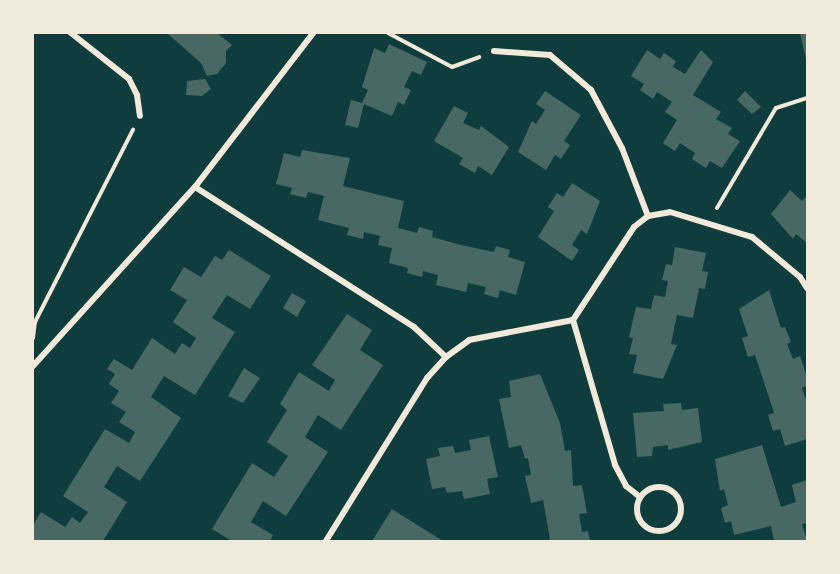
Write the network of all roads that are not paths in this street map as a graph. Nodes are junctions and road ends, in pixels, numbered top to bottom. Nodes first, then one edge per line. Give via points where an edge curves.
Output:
1 (71, 33) edge
2 (313, 33) edge
3 (494, 51) road end
4 (140, 116) road end
5 (195, 187) junction
6 (648, 216) junction
7 (807, 288) edge
8 (573, 320) junction
9 (446, 357) junction
10 (33, 366) edge
11 (640, 497) junction
12 (326, 541) edge

1 - 4 street via 129,79 137,94
2 - 5 street
3 - 6 street via 550,55 591,90 622,148
5 - 9 street via 414,327
5 - 10 street
6 - 7 street via 670,212 752,237 800,277
6 - 8 street via 634,227
8 - 9 street via 469,340
8 - 11 street via 615,465 626,486
9 - 12 street via 427,378
11 - 11 street via 638,519 649,530 664,531 680,517 677,496 666,488 651,488

